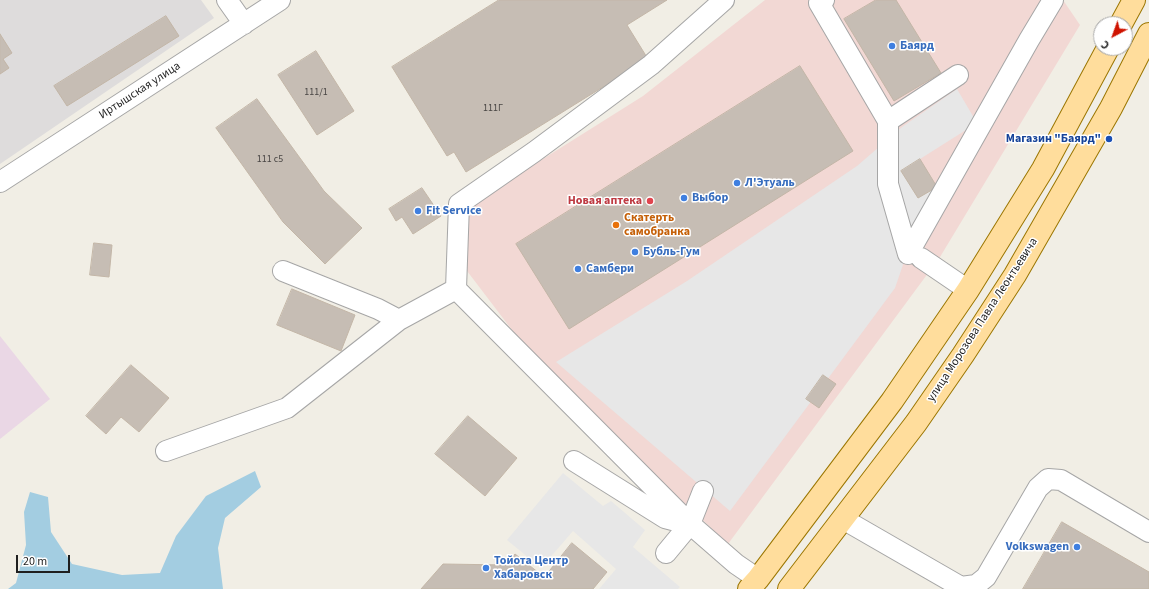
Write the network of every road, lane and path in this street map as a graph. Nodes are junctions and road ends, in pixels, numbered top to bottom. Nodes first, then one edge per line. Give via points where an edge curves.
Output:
1 (227, 0) edge
2 (280, 0) edge
3 (724, 0) edge
4 (824, 0) edge
5 (1053, 0) edge
6 (1134, 0) edge
7 (1125, 16) edge
8 (244, 24) junction
9 (1149, 34) edge
10 (1104, 56) edge
11 (958, 75) dead end
12 (888, 121) junction
13 (0, 182) edge
14 (914, 256) junction
15 (283, 271) dead end
16 (456, 289) junction
17 (968, 290) junction
18 (399, 320) junction
19 (166, 451) dead end
20 (574, 461) dead end
21 (703, 491) dead end
22 (843, 519) junction
23 (690, 524) junction
24 (1149, 532) edge
25 (666, 553) dead end
26 (754, 584) edge
27 (962, 588) edge
28 (790, 589) edge

1 - 8 street
2 - 8 street, Иртышская улица
3 - 16 street via 651,65 459,204
4 - 12 street via 819,4
5 - 14 street via 1029,40
6 - 7 main road
8 - 13 street, Иртышская улица
9 - 22 main road, улица Морозова Павла Леонтьевича via 1111,108 1015,275 916,423
10 - 17 main road via 1043,169
11 - 12 street
12 - 14 street via 888,184
14 - 17 street
15 - 18 street
16 - 18 street
16 - 23 street
17 - 26 main road via 892,401
18 - 19 street via 287,408
20 - 23 street via 666,518
21 - 23 street
22 - 27 street
22 - 28 main road, улица Морозова Павла Леонтьевича
23 - 25 street
23 - 26 street via 736,564
24 - 27 street via 1061,480 1048,479 1038,488 986,577 976,585

